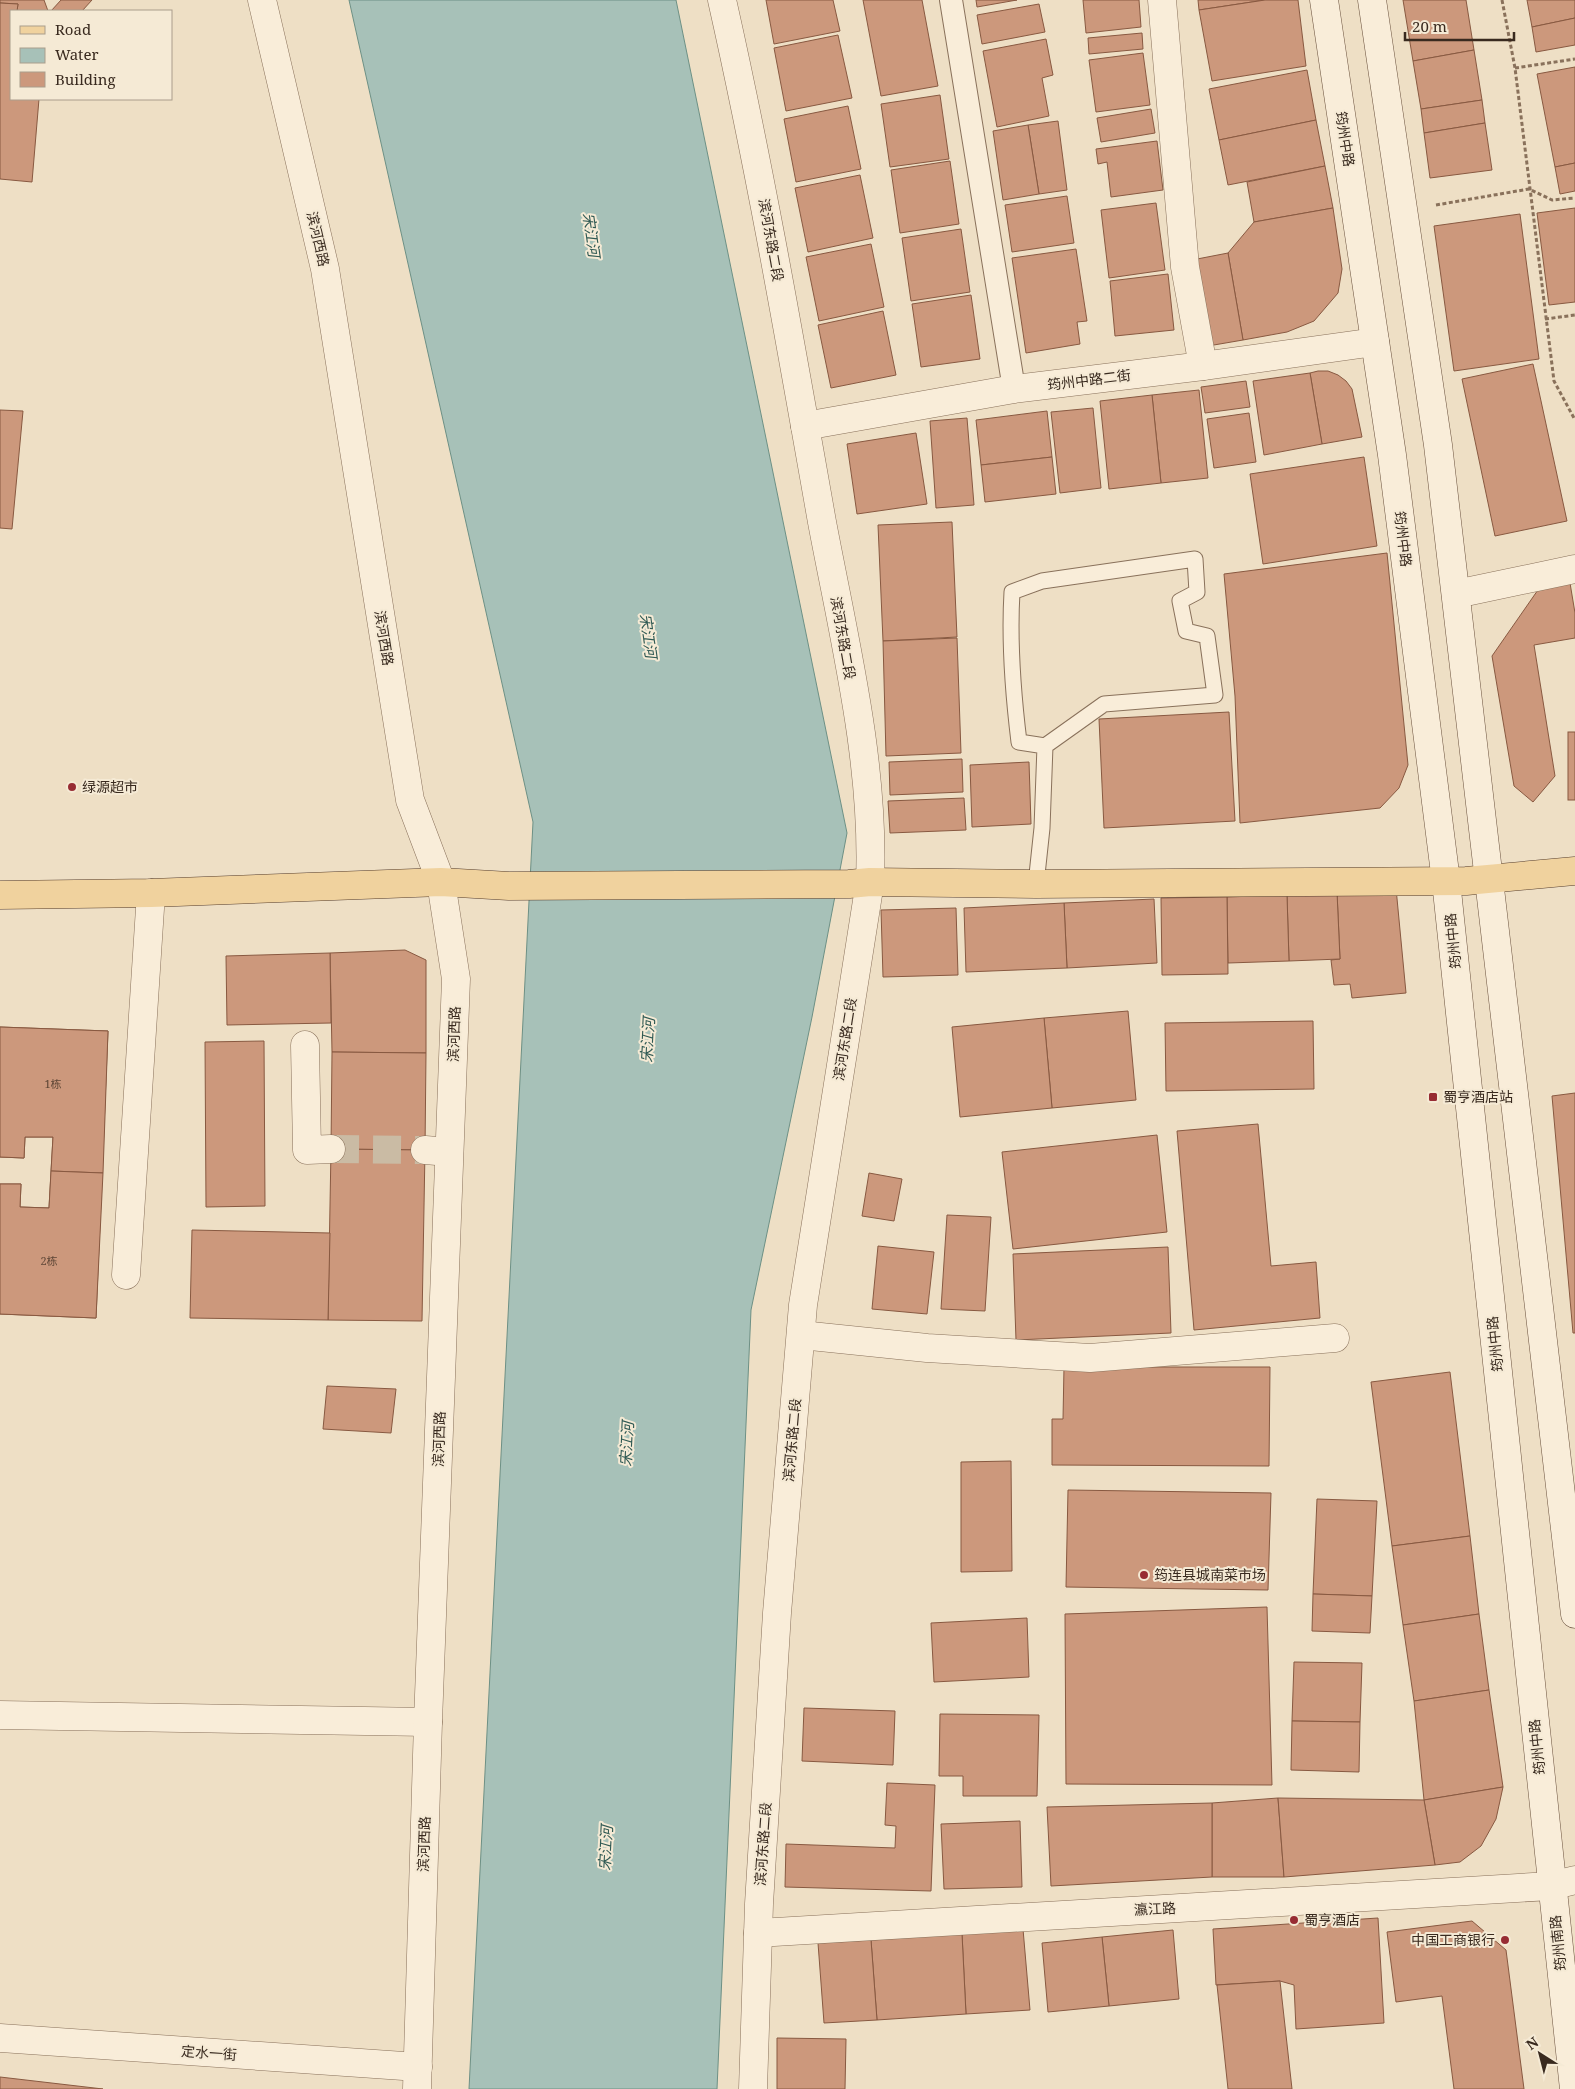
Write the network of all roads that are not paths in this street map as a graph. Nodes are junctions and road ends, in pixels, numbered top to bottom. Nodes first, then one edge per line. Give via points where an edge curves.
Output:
1 (262, 0) edge
2 (722, 0) edge
3 (951, 0) edge
4 (1162, 0) edge
5 (1324, 0) edge
6 (1372, 0) edge
7 (1375, 342) junction
8 (1203, 366) junction
9 (1014, 389) junction
10 (805, 426) junction
11 (1575, 570) edge
12 (1456, 594) junction
13 (1045, 746) junction
14 (1575, 871) edge
15 (1490, 879) junction
16 (1446, 881) junction
17 (441, 882) junction
18 (870, 882) junction
19 (1036, 884) junction
20 (151, 893) junction
21 (0, 894) edge
22 (305, 1045) dead end
23 (332, 1149) tunnel mouth
24 (126, 1274) dead end
25 (801, 1335) junction
26 (1335, 1338) dead end
27 (1575, 1614) edge
28 (0, 1715) edge
29 (428, 1722) junction
30 (1563, 1883) edge
31 (758, 1932) junction
32 (0, 2038) edge
33 (417, 2078) edge
34 (753, 2089) edge
35 (1574, 2089) edge

1 - 17 street, 滨河西路 via 325,269 410,800
2 - 10 street, 滨河东路二段 via 749,121
3 - 9 street
4 - 8 street via 1185,266
5 - 7 street, 筠州中路
6 - 12 street via 1438,445
7 - 8 street, 筠州中路二街
7 - 16 street, 筠州中路
8 - 9 street, 筠州中路二街
9 - 10 street, 筠州中路二街
10 - 18 street, 滨河东路二段 via 861,733 872,842
11 - 12 street
12 - 15 street
13 - 13 lane via 1019,742 1013,691 1012,592 1042,581 1195,559 1198,592 1180,600 1186,631 1207,636 1215,695 1104,704
13 - 19 lane
14 - 15 main road
15 - 16 main road
15 - 27 street
16 - 19 main road
16 - 30 street, 筠州中路
17 - 18 main road via 509,886
17 - 20 main road
17 - 29 street, 滨河西路 via 456,979 437,1151
18 - 19 main road
18 - 25 street, 滨河东路二段 via 803,1305
20 - 21 main road
20 - 24 street
22 - 23 street via 307,1150
25 - 26 street via 927,1348 1090,1358
25 - 31 street, 滨河东路二段 via 777,1613
28 - 29 street
29 - 33 street, 滨河西路
30 - 31 street, 瀛江路
30 - 35 street, 筠州南路
31 - 34 street, 滨河东路二段
32 - 33 street, 定水一街

